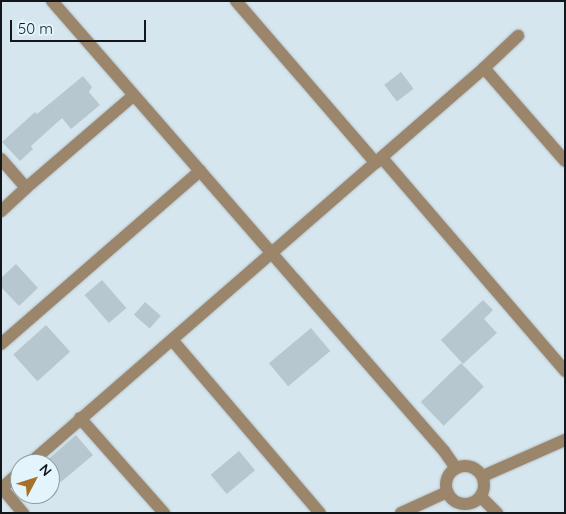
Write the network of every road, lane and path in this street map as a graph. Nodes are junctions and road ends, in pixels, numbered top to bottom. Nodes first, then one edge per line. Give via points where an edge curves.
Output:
1 (52, 1) edge
2 (236, 1) edge
3 (518, 36) dead end
4 (484, 68) junction
5 (134, 96) junction
6 (1, 160) edge
7 (379, 160) junction
8 (565, 161) edge
9 (200, 171) junction
10 (26, 188) junction
11 (1, 211) edge
12 (271, 253) junction
13 (173, 341) junction
14 (1, 344) edge
15 (565, 371) edge
16 (80, 418) junction
17 (565, 440) edge
18 (40, 454) edge
19 (456, 468) junction
20 (483, 476) junction
21 (2, 487) edge
22 (447, 492) junction
23 (481, 497) junction
24 (24, 513) edge
25 (164, 513) edge
26 (320, 513) edge
27 (401, 513) edge
28 (496, 513) edge

1 - 5 street
2 - 7 street
3 - 4 street
4 - 7 street
4 - 8 street
5 - 9 street
5 - 10 street
6 - 10 street
7 - 12 street
7 - 15 street
9 - 12 street
9 - 14 street
10 - 11 street
12 - 13 street
12 - 19 street
13 - 16 street
13 - 26 street
16 - 18 street
16 - 25 street
17 - 20 street
19 - 20 street via 466,466
19 - 22 street via 446,483
20 - 23 street
21 - 24 street
22 - 23 street via 462,505 473,504
22 - 27 street
23 - 28 street

